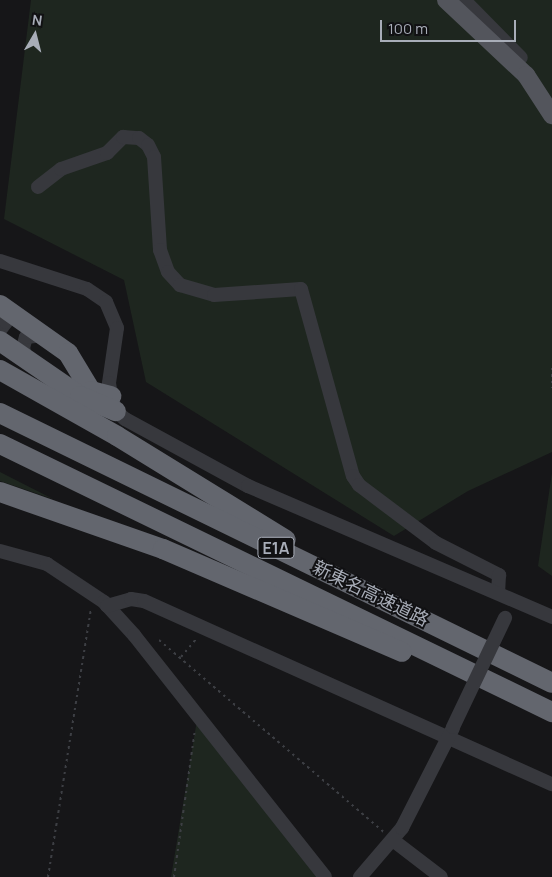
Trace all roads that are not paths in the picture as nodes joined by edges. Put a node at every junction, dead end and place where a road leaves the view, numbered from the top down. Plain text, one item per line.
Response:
1 (446, 0) edge
2 (464, 0) edge
3 (526, 75) junction
4 (552, 115) edge
5 (38, 187) dead end
6 (0, 261) edge
7 (1, 306) edge
8 (0, 330) edge
9 (45, 335) junction
10 (0, 341) edge
11 (26, 358) junction
12 (0, 370) edge
13 (113, 403) junction
14 (0, 413) edge
15 (0, 444) edge
16 (0, 492) edge
17 (0, 551) edge
18 (498, 592) junction
19 (370, 593) junction
20 (514, 600) junction
21 (107, 606) junction
22 (552, 617) edge
23 (552, 683) edge
24 (552, 712) edge
25 (552, 719) edge
26 (451, 732) junction
27 (552, 784) edge
28 (394, 842) junction
29 (325, 877) edge
30 (360, 877) edge
31 (441, 877) edge

1 - 3 main road
2 - 3 street
3 - 4 main road
5 - 18 street
6 - 13 street
7 - 8 street
7 - 9 highway
9 - 11 street
9 - 13 highway
10 - 11 highway
11 - 13 highway
12 - 19 highway
13 - 18 street
14 - 19 highway, 新東名高速道路 / E1A
15 - 24 highway, 新東名高速道路 / E1A
16 - 25 highway
17 - 21 street
18 - 20 street
19 - 23 highway, 新東名高速道路 / E1A
20 - 22 street
20 - 26 street, bridge
21 - 26 street
21 - 29 street
26 - 27 street
26 - 28 street
28 - 30 street
28 - 31 street

